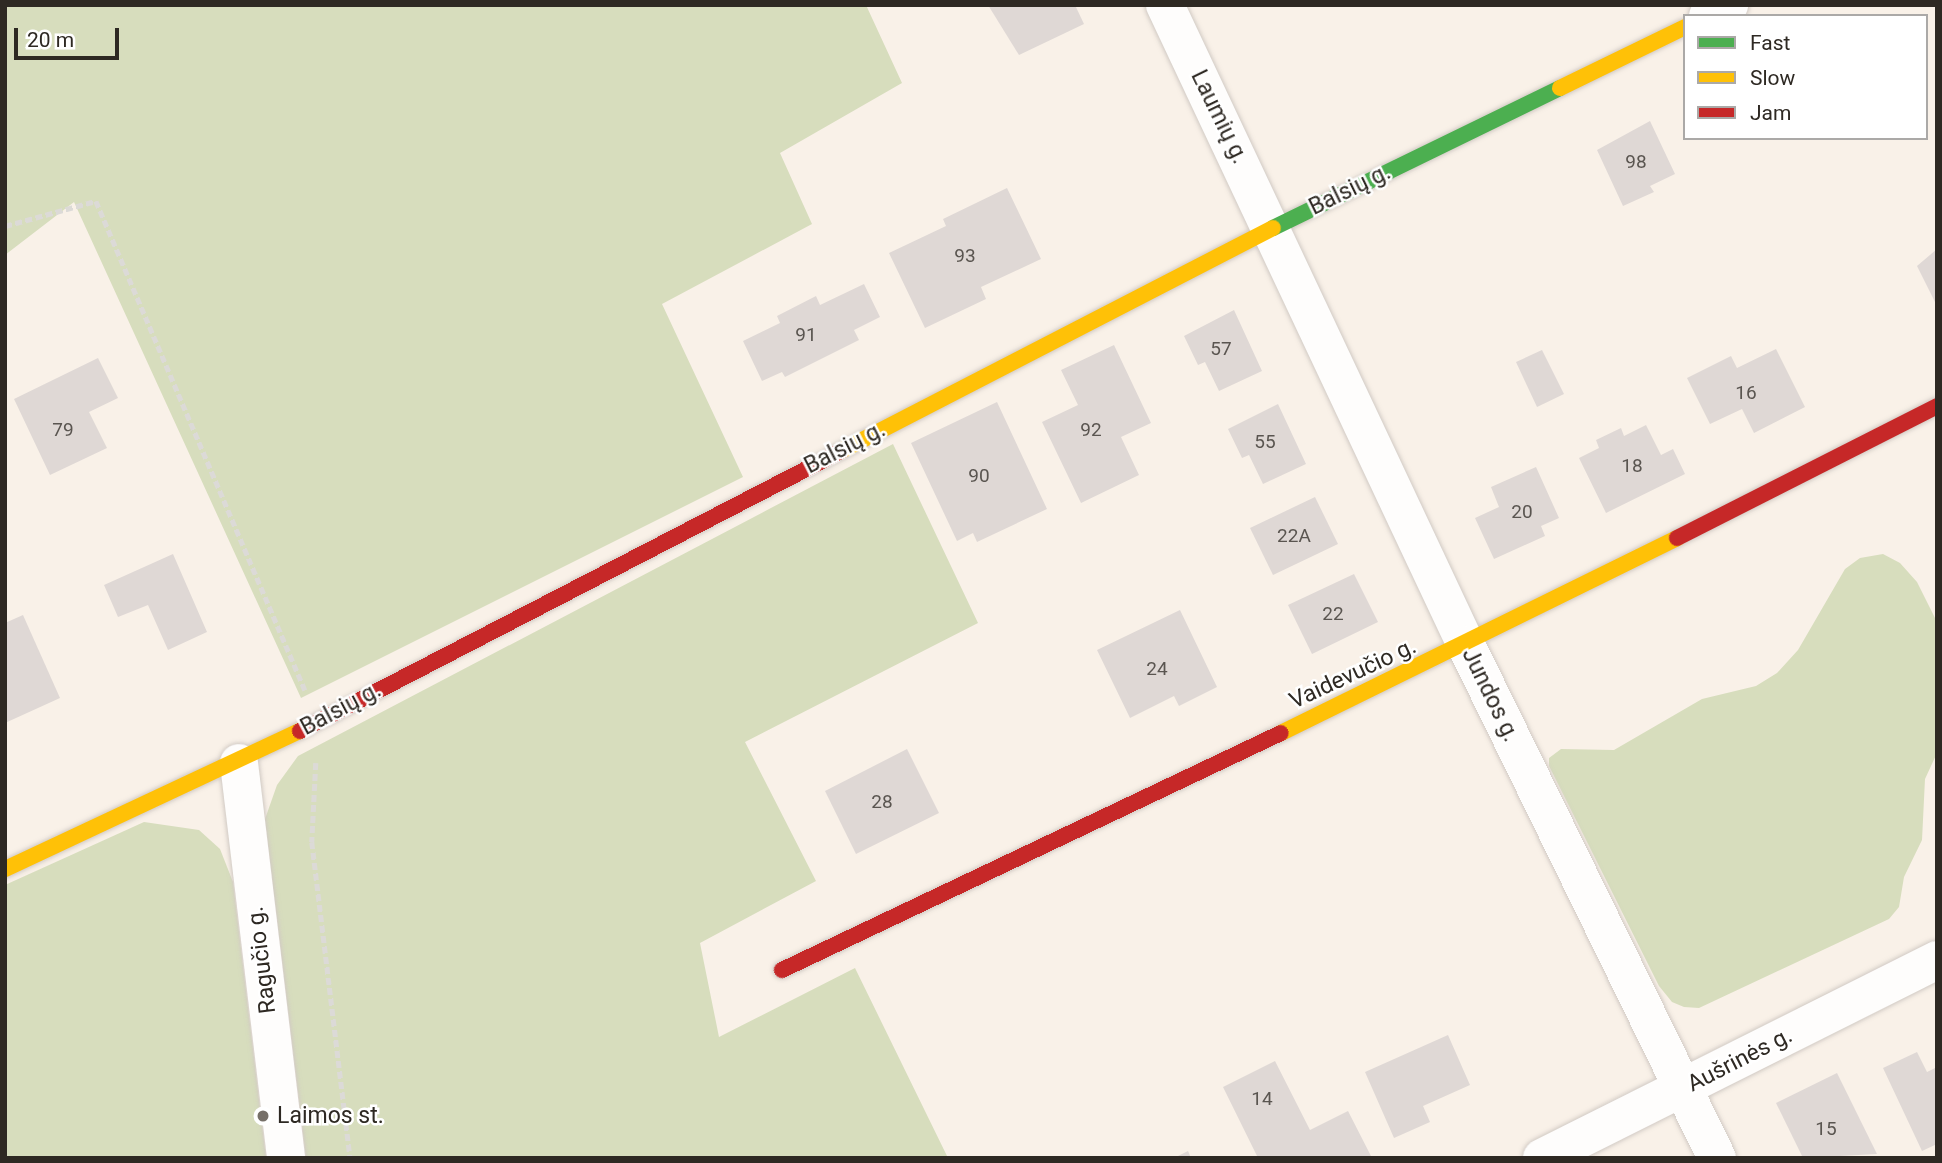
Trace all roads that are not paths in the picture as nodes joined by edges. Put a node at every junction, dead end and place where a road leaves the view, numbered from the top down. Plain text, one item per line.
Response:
1 (1165, 5) edge
2 (1683, 26) edge
3 (1272, 228) junction
4 (1937, 406) edge
5 (1466, 645) junction
6 (239, 763) junction
7 (5, 869) edge
8 (1937, 960) edge
9 (782, 970) dead end
10 (1684, 1089) junction
11 (286, 1158) edge
12 (1542, 1158) edge
13 (1717, 1158) edge

1 - 3 street, Laumių g.
2 - 3 street, Balsių g.
3 - 5 street, Jundos g.
3 - 6 street, Balsių g.
4 - 5 street, Vaidevučio g.
5 - 9 street, Vaidevučio g.
5 - 10 street, Jundos g.
6 - 7 street, Balsių g.
6 - 11 street, Ragučio g.
8 - 10 street, Aušrinės g.
10 - 12 street, Aušrinės g.
10 - 13 street, Jundos g.

